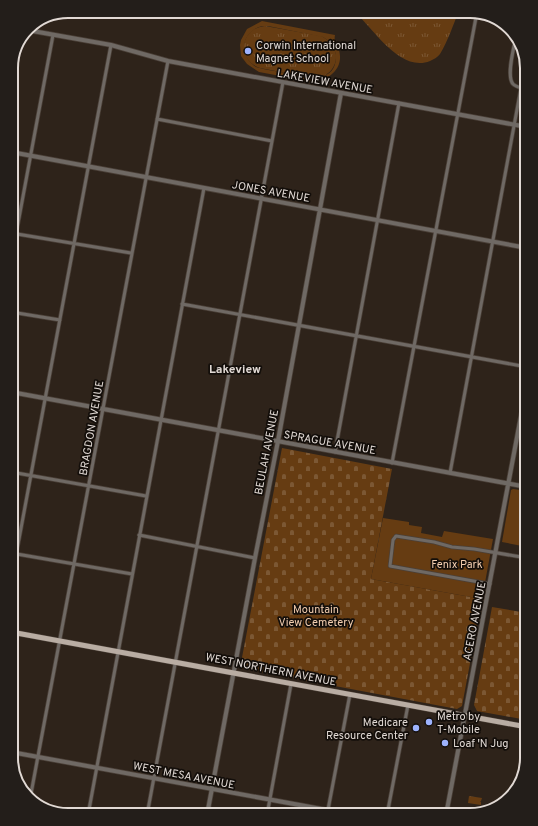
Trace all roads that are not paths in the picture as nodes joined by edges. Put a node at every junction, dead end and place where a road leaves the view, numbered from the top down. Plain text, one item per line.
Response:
1 (476, 18) edge
2 (34, 31) edge
3 (53, 35) junction
4 (111, 45) junction
5 (514, 46) edge
6 (168, 61) junction
7 (283, 82) junction
8 (520, 88) edge
9 (341, 93) junction
10 (520, 94) edge
11 (399, 103) junction
12 (457, 114) junction
13 (157, 119) junction
14 (515, 125) junction
15 (520, 126) edge
16 (272, 141) junction
17 (18, 153) edge
18 (30, 156) junction
19 (88, 166) junction
20 (146, 177) junction
21 (204, 188) junction
22 (262, 199) junction
23 (319, 210) junction
24 (378, 220) junction
25 (18, 223) edge
26 (435, 231) junction
27 (18, 234) edge
28 (493, 241) junction
29 (74, 244) junction
30 (520, 247) edge
31 (131, 253) junction
32 (182, 304) junction
33 (18, 313) edge
34 (240, 315) junction
35 (60, 320) junction
36 (299, 325) junction
37 (355, 336) junction
38 (414, 346) junction
39 (472, 357) junction
40 (520, 367) edge
41 (18, 393) edge
42 (46, 398) junction
43 (103, 409) junction
44 (161, 420) junction
45 (520, 421) edge
46 (218, 430) junction
47 (518, 431) joint
48 (278, 441) junction
49 (335, 452) junction
50 (392, 463) junction
51 (18, 473) edge
52 (450, 473) junction
53 (31, 475) junction
54 (508, 484) junction
55 (89, 486) junction
56 (520, 486) edge
57 (146, 496) junction
58 (139, 535) junction
59 (18, 543) edge
60 (198, 547) junction
61 (496, 553) junction
62 (18, 554) edge
63 (520, 557) edge
64 (254, 558) junction
65 (74, 564) junction
66 (132, 574) junction
67 (490, 584) junction
68 (18, 633) edge
69 (60, 640) junction
70 (117, 651) junction
71 (176, 662) junction
72 (234, 673) junction
73 (291, 684) junction
74 (350, 694) junction
75 (408, 705) junction
76 (465, 715) junction
77 (520, 726) edge
78 (18, 753) edge
79 (38, 757) junction
80 (96, 767) junction
81 (154, 778) junction
82 (212, 789) junction
83 (31, 791) edge
84 (270, 800) junction
85 (89, 808) edge
86 (148, 808) edge
87 (208, 808) edge
88 (268, 808) edge
89 (305, 808) edge
90 (328, 808) edge
91 (388, 808) edge
92 (447, 808) edge

1 - 12 street
2 - 3 street, LAKEVIEW AVENUE
3 - 4 street, LAKEVIEW AVENUE
3 - 18 street
4 - 6 street, LAKEVIEW AVENUE
4 - 19 street
5 - 8 street
6 - 7 street, LAKEVIEW AVENUE
6 - 13 street, BRAGDON AVENUE
7 - 9 street, LAKEVIEW AVENUE
7 - 16 street
9 - 11 street, LAKEVIEW AVENUE
9 - 23 street, BEULAH AVENUE
10 - 14 street
11 - 12 street, LAKEVIEW AVENUE
11 - 24 street
12 - 14 street, LAKEVIEW AVENUE
12 - 26 street
13 - 16 street
13 - 20 street, BRAGDON AVENUE
14 - 15 street, LAKEVIEW AVENUE
14 - 28 street
16 - 22 street
17 - 18 street, JONES AVENUE
18 - 19 street, JONES AVENUE
18 - 25 street
19 - 20 street, JONES AVENUE
19 - 29 street
20 - 21 street, JONES AVENUE
20 - 31 street, BRAGDON AVENUE
21 - 22 street, JONES AVENUE
21 - 32 street
22 - 23 street, JONES AVENUE
22 - 34 street
23 - 24 street, JONES AVENUE
23 - 36 street, BEULAH AVENUE
24 - 26 street, JONES AVENUE
24 - 37 street
26 - 28 street, JONES AVENUE
26 - 38 street
27 - 29 street
28 - 30 street, JONES AVENUE
28 - 39 street
29 - 31 street
29 - 35 street
31 - 43 street, BRAGDON AVENUE
32 - 34 street
32 - 44 street
33 - 35 street
34 - 36 street
34 - 46 street
35 - 42 street
36 - 37 street
36 - 48 street, BEULAH AVENUE
37 - 38 street
37 - 49 street
38 - 39 street
38 - 50 street
39 - 40 street
39 - 52 street
41 - 42 street, SPRAGUE AVENUE
42 - 43 street, SPRAGUE AVENUE
42 - 53 street
43 - 44 street, SPRAGUE AVENUE
43 - 55 street, BRAGDON AVENUE
44 - 46 street, SPRAGUE AVENUE
44 - 57 street
45 - 47 street, ACERO AVENUE
46 - 48 street, SPRAGUE AVENUE
46 - 60 street
47 - 54 street, ACERO AVENUE
48 - 49 street, SPRAGUE AVENUE
48 - 64 street, BEULAH AVENUE
49 - 50 street, SPRAGUE AVENUE
50 - 52 street, SPRAGUE AVENUE
51 - 53 street
52 - 54 street, SPRAGUE AVENUE
53 - 55 street
53 - 59 street
54 - 56 street, SPRAGUE AVENUE
54 - 61 street, ACERO AVENUE
55 - 57 street
55 - 65 street, BRAGDON AVENUE
57 - 58 street
58 - 60 street
58 - 66 street
60 - 64 street
60 - 71 street
61 - 63 street
61 - 67 street, ACERO AVENUE
61 - 67 street
62 - 65 street
64 - 72 street, BEULAH AVENUE
65 - 66 street
65 - 69 street, BRAGDON AVENUE
66 - 70 street
67 - 76 street, ACERO AVENUE
68 - 69 main road, WEST NORTHERN AVENUE
69 - 70 main road, WEST NORTHERN AVENUE
69 - 79 street, BRAGDON AVENUE
70 - 71 main road, WEST NORTHERN AVENUE
70 - 80 street
71 - 72 main road, WEST NORTHERN AVENUE
71 - 81 street
72 - 73 main road, WEST NORTHERN AVENUE
72 - 82 street, BEULAH AVENUE
73 - 74 main road, WEST NORTHERN AVENUE
73 - 84 street
74 - 75 main road, WEST NORTHERN AVENUE
74 - 90 street
75 - 76 main road, WEST NORTHERN AVENUE
75 - 91 street
76 - 77 main road, WEST NORTHERN AVENUE
76 - 92 street, ACERO AVENUE
78 - 79 street, WEST MESA AVENUE
79 - 80 street, WEST MESA AVENUE
79 - 83 street, BRAGDON AVENUE
80 - 81 street, WEST MESA AVENUE
80 - 85 street
81 - 82 street, WEST MESA AVENUE
81 - 86 street
82 - 84 street, WEST MESA AVENUE
82 - 87 street, BEULAH AVENUE
84 - 88 street
84 - 89 street, WEST MESA AVENUE

